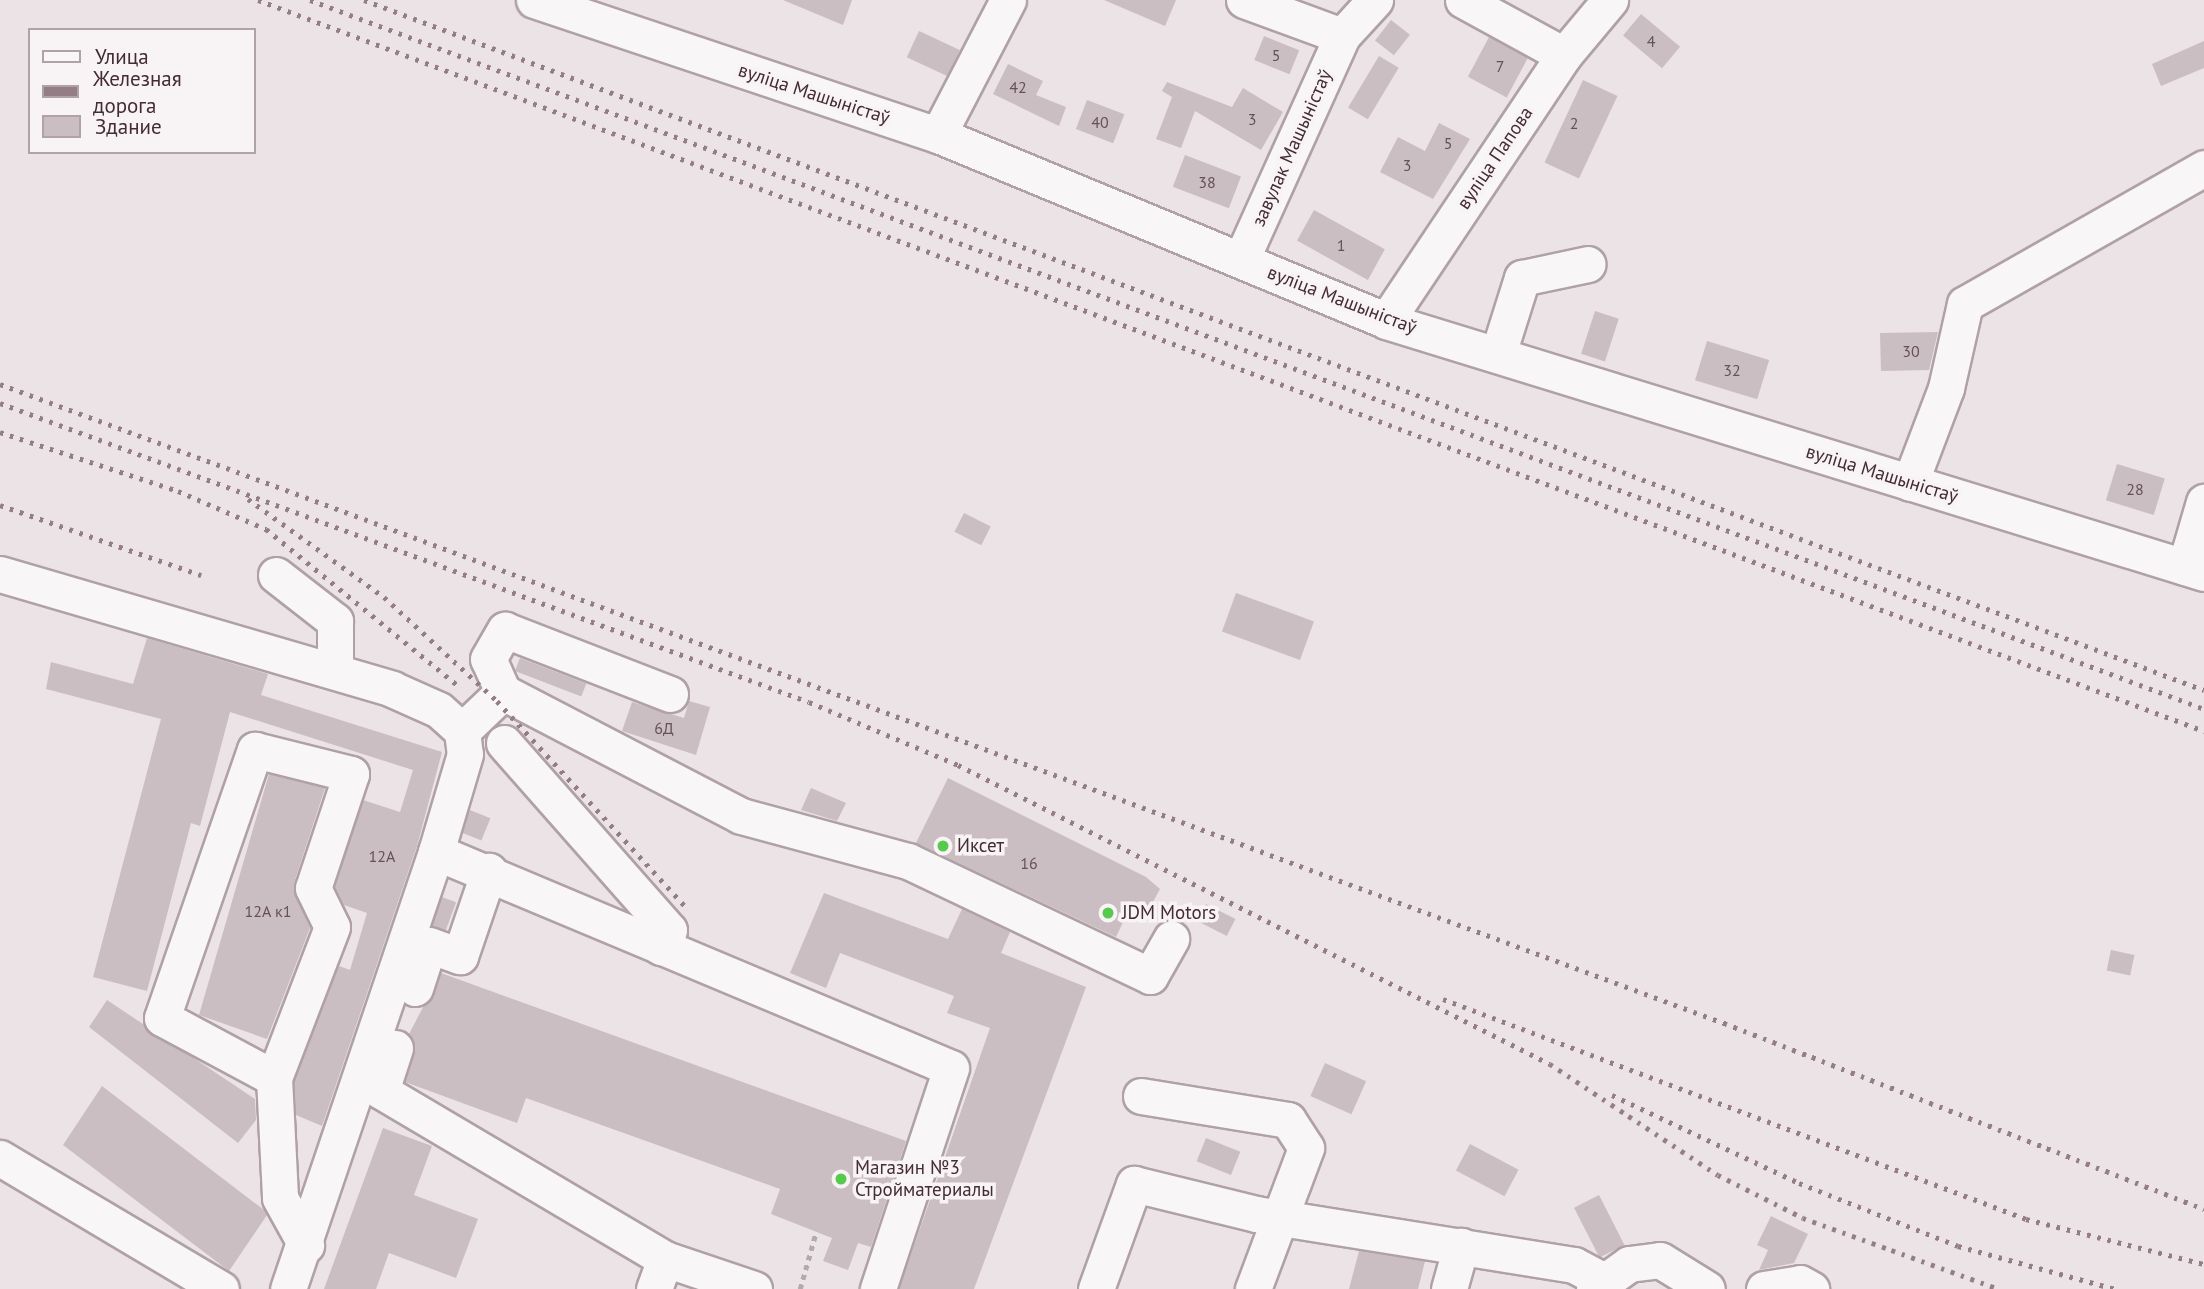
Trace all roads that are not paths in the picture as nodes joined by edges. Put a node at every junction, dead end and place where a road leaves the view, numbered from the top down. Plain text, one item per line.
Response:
1 (534, 0) edge
2 (1008, 0) edge
3 (1244, 0) edge
4 (1376, 0) edge
5 (1463, 0) edge
6 (1610, 0) edge
7 (1342, 36) junction
8 (1564, 55) junction
9 (938, 135) junction
10 (2204, 169) edge
11 (1241, 260) junction
12 (1588, 264) dead end
13 (1386, 321) junction
14 (1498, 354) junction
15 (1910, 483) junction
16 (2204, 502) edge
17 (2195, 570) edge
18 (0, 574) edge
19 (276, 575) dead end
20 (335, 671) junction
21 (503, 692) junction
22 (670, 694) dead end
23 (462, 731) junction
24 (504, 743) dead end
25 (436, 852) junction
26 (489, 871) junction
27 (1171, 939) dead end
28 (661, 947) junction
29 (274, 1078) junction
30 (1141, 1096) dead end
31 (0, 1158) edge
32 (1282, 1218) junction
33 (306, 1244) junction
34 (1461, 1246) junction
35 (659, 1274) edge
36 (1598, 1284) edge
37 (222, 1289) edge
38 (288, 1289) edge
39 (754, 1289) edge
40 (878, 1289) edge
41 (1096, 1289) edge
42 (1253, 1289) edge
43 (1449, 1289) edge
44 (1707, 1289) edge
45 (1765, 1289) edge
46 (1811, 1289) edge

1 - 9 street, вуліца Машыністаў
2 - 9 street
3 - 7 street
4 - 7 street, завулак Машыністаў
5 - 8 street
6 - 8 street, вуліца Папова
7 - 11 street, завулак Машыністаў
8 - 13 street, вуліца Папова
9 - 11 street, вуліца Машыністаў
10 - 15 street
11 - 13 street, вуліца Машыністаў
12 - 14 street
13 - 14 street, вуліца Машыністаў
14 - 15 street, вуліца Машыністаў
15 - 17 street, вуліца Машыністаў
16 - 17 street
18 - 20 street
19 - 20 street
20 - 23 street
21 - 22 street
21 - 23 street
21 - 27 street
23 - 25 street
24 - 28 street
25 - 26 street
25 - 33 street
26 - 28 street
26 - 35 street
28 - 40 street
29 - 29 street
29 - 33 street
30 - 32 street
31 - 37 street
32 - 34 street
32 - 41 street
32 - 42 street
33 - 38 street
34 - 36 street
34 - 43 street
35 - 39 street
36 - 44 street
45 - 46 street

